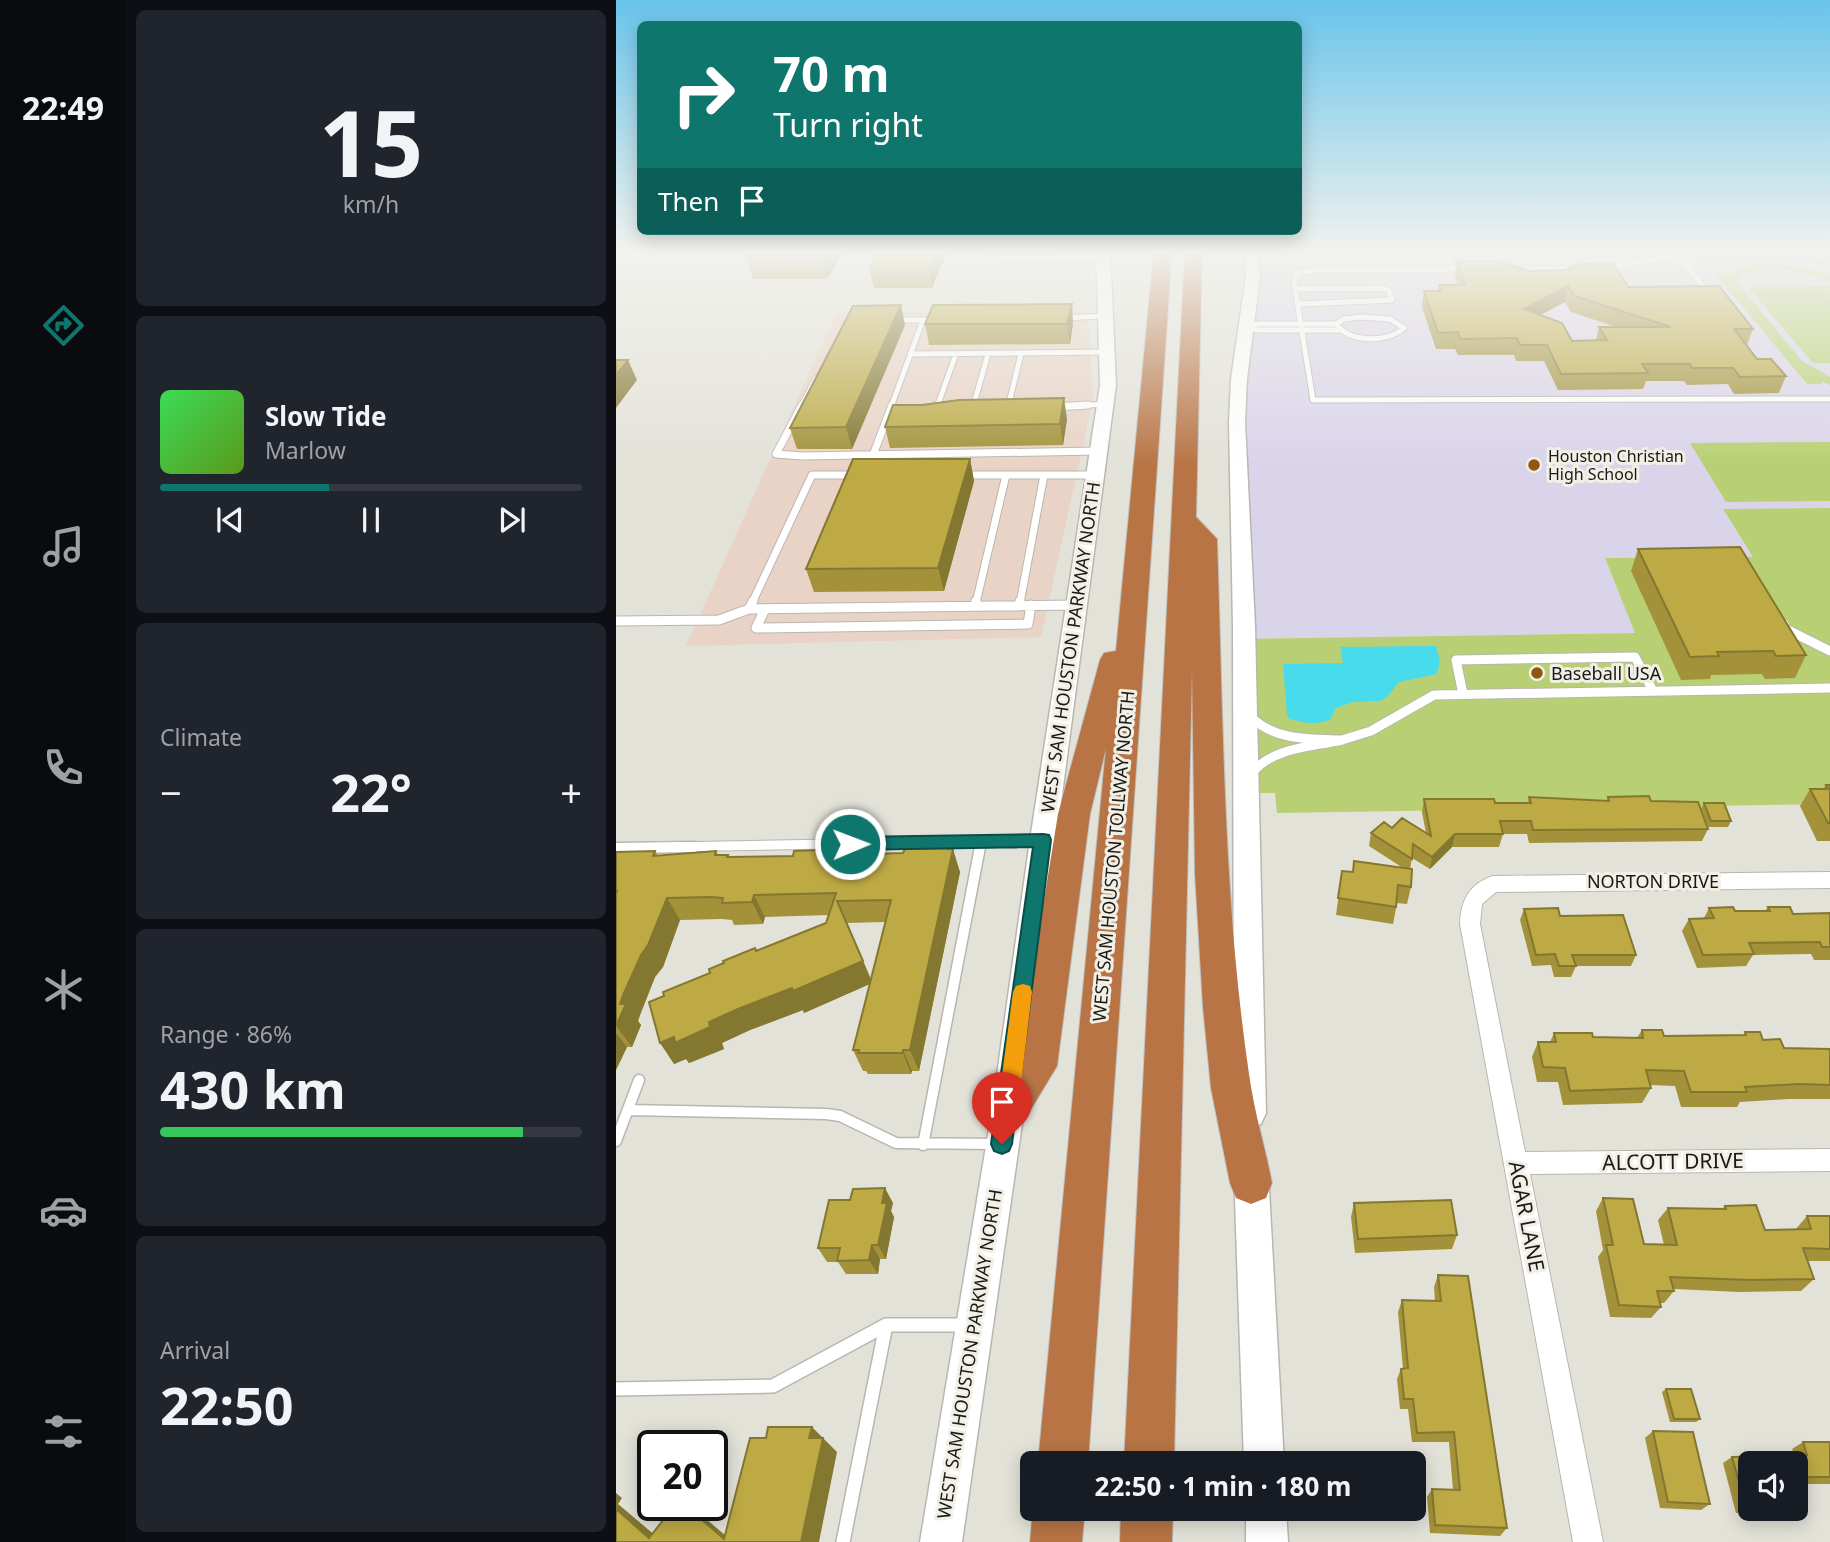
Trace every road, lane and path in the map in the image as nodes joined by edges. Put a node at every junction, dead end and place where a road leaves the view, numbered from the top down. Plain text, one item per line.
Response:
1 (922, 322) edge
2 (1105, 322) edge
3 (1157, 322) edge
4 (1190, 322) edge
5 (1246, 322) edge
6 (1300, 322) edge
7 (1342, 322) edge
8 (1397, 322) edge
9 (1245, 327) junction
10 (1301, 327) junction
11 (1338, 327) junction
12 (1106, 352) junction
13 (910, 354) junction
14 (956, 354) junction
15 (988, 354) junction
16 (1021, 354) junction
17 (821, 369) edge
18 (1829, 401) edge
19 (1105, 404) junction
20 (1045, 407) edge
21 (1008, 408) junction
22 (1020, 408) edge
23 (984, 409) edge
24 (996, 409) edge
25 (947, 410) edge
26 (959, 410) edge
27 (971, 410) junction
28 (923, 411) edge
29 (935, 411) junction
30 (889, 412) junction
31 (900, 412) edge
32 (1098, 451) junction
33 (873, 455) junction
34 (867, 475) edge
35 (951, 475) edge
36 (1006, 475) junction
37 (1044, 475) junction
38 (1095, 475) junction
39 (1183, 519) junction
40 (1137, 563) junction
41 (1031, 605) junction
42 (1076, 605) junction
43 (975, 606) junction
44 (1020, 606) junction
45 (749, 609) junction
46 (765, 609) junction
47 (1780, 619) edge
48 (616, 621) edge
49 (1830, 651) edge
50 (1830, 688) edge
51 (1653, 691) junction
52 (1463, 694) junction
53 (1245, 711) junction
54 (1342, 740) junction
55 (1246, 783) junction
56 (1043, 840) junction
57 (981, 841) junction
58 (616, 848) edge
59 (1830, 880) edge
60 (1478, 892) joint
61 (639, 1080) dead end
62 (628, 1110) junction
63 (1005, 1127) junction
64 (616, 1141) edge
65 (923, 1145) junction
66 (1830, 1160) edge
67 (1517, 1163) junction
68 (1251, 1183) junction
69 (886, 1325) junction
70 (973, 1325) junction
71 (616, 1389) edge
72 (1064, 1451) edge
73 (1149, 1451) edge
74 (1263, 1451) edge
75 (1058, 1521) edge
76 (1147, 1521) edge
77 (1266, 1521) edge
78 (843, 1542) edge
79 (941, 1542) edge
80 (1056, 1542) edge
81 (1146, 1542) edge
82 (1267, 1542) edge
83 (1588, 1542) edge

1 - 13 lane
2 - 12 main road, WEST SAM HOUSTON PARKWAY NORTH
3 - 40 highway, WEST SAM HOUSTON TOLLWAY NORTH
4 - 39 highway
5 - 9 main road
6 - 10 lane
7 - 11 lane
8 - 11 lane
9 - 10 lane
9 - 53 main road
10 - 11 lane
10 - 18 lane
12 - 16 lane
12 - 19 main road, WEST SAM HOUSTON PARKWAY NORTH
13 - 14 lane
13 - 30 lane
14 - 15 lane
14 - 29 lane
15 - 16 lane
15 - 27 lane
16 - 21 lane
17 - 33 lane
19 - 20 lane
19 - 32 main road, WEST SAM HOUSTON PARKWAY NORTH
21 - 22 lane
21 - 24 lane
23 - 27 lane
25 - 29 lane
26 - 27 lane
28 - 29 lane
30 - 31 lane
30 - 33 lane
32 - 33 lane
32 - 38 main road, WEST SAM HOUSTON PARKWAY NORTH
34 - 45 lane
35 - 36 lane
36 - 37 lane
36 - 43 lane
37 - 38 lane
37 - 44 lane
38 - 42 main road, WEST SAM HOUSTON PARKWAY NORTH
39 - 68 highway
39 - 73 highway
40 - 63 highway
40 - 72 highway, WEST SAM HOUSTON TOLLWAY NORTH
41 - 42 lane
41 - 44 lane
41 - 46 lane
42 - 56 main road, WEST SAM HOUSTON PARKWAY NORTH
43 - 44 lane
43 - 46 lane
45 - 46 lane
45 - 48 lane
47 - 49 lane
50 - 51 lane
51 - 52 lane
51 - 52 lane
52 - 54 lane
53 - 54 lane
53 - 55 main road
54 - 55 lane
55 - 68 main road
56 - 57 lane
56 - 63 main road, WEST SAM HOUSTON PARKWAY NORTH
57 - 58 lane
57 - 65 lane
59 - 60 street, NORTON DRIVE
60 - 67 street, AGAR LANE
61 - 62 lane
62 - 64 lane
62 - 65 lane
63 - 65 lane
63 - 70 main road, WEST SAM HOUSTON PARKWAY NORTH
66 - 67 street, ALCOTT DRIVE
67 - 83 street, AGAR LANE
68 - 74 main road
69 - 70 lane
69 - 71 lane
69 - 78 lane
70 - 79 main road, WEST SAM HOUSTON PARKWAY NORTH
75 - 80 highway
76 - 81 highway
77 - 82 main road

